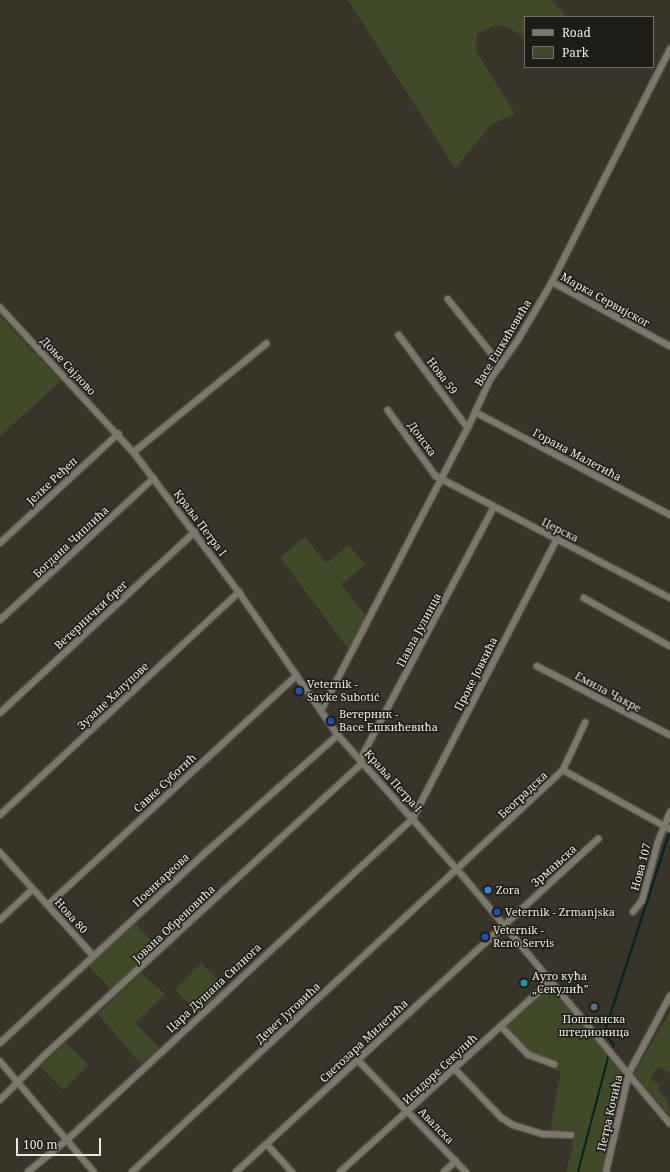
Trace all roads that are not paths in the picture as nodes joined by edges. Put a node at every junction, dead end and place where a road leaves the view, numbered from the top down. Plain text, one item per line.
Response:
1 (670, 49) edge
2 (552, 282) junction
3 (448, 299) dead end
4 (0, 307) edge
5 (399, 335) dead end
6 (266, 344) dead end
7 (670, 346) edge
8 (501, 365) junction
9 (388, 410) dead end
10 (475, 412) junction
11 (468, 428) junction
12 (119, 436) junction
13 (134, 452) junction
14 (154, 478) junction
15 (440, 478) junction
16 (494, 507) junction
17 (670, 515) edge
18 (195, 532) junction
19 (557, 539) junction
20 (0, 543) edge
21 (239, 592) junction
22 (584, 598) dead end
23 (670, 598) edge
24 (0, 620) edge
25 (670, 646) edge
26 (537, 666) dead end
27 (296, 676) junction
28 (321, 711) junction
29 (0, 713) edge
30 (585, 723) dead end
31 (338, 735) junction
32 (670, 735) edge
33 (361, 762) junction
34 (563, 770) junction
35 (670, 812) edge
36 (0, 815) edge
37 (413, 818) junction
38 (664, 826) junction
39 (670, 829) edge
40 (598, 839) dead end
41 (0, 852) edge
42 (458, 870) junction
43 (33, 889) junction
44 (48, 906) junction
45 (633, 912) dead end
46 (0, 920) edge
47 (504, 924) junction
48 (94, 956) junction
49 (552, 980) junction
50 (670, 996) edge
51 (501, 1026) junction
52 (0, 1043) edge
53 (358, 1060) junction
54 (0, 1061) edge
55 (554, 1064) dead end
56 (454, 1068) junction
57 (629, 1073) junction
58 (18, 1082) junction
59 (0, 1100) edge
60 (408, 1112) junction
61 (670, 1123) edge
62 (571, 1135) dead end
63 (67, 1140) junction
64 (267, 1144) junction
65 (456, 1161) junction
66 (28, 1172) edge
67 (94, 1172) edge
68 (132, 1172) edge
69 (236, 1172) edge
70 (292, 1172) edge
71 (340, 1172) edge
72 (444, 1172) edge
73 (466, 1172) edge
74 (606, 1172) edge

1 - 2 street, Васе Ешкићевића
2 - 7 street, Марка Сервијског
2 - 8 street, Васе Ешкићевића
3 - 8 street
4 - 12 street, Доње Сајлово
5 - 11 street, Нова 59
6 - 13 street
8 - 10 street, Васе Ешкићевића
9 - 15 street, Донска
10 - 11 street, Васе Ешкићевића
10 - 17 street, Горана Малетића
11 - 15 street, Васе Ешкићевића
12 - 13 street, Краља Петра I
12 - 20 street, Јелке Ређеп
13 - 14 street, Краља Петра I
14 - 18 street, Краља Петра I
14 - 24 street, Богдана Чиплића
15 - 16 street, Церска
15 - 28 street, Васе Ешкићевића
16 - 19 street, Церска
16 - 33 street, Павла Јулинца
18 - 21 street, Краља Петра I
18 - 29 street, Ветернички брег
19 - 23 street, Церска
19 - 37 street, Проке Јовкића
21 - 27 street, Краља Петра I
21 - 36 street, Зузане Халупове
22 - 25 street
26 - 32 street, Емила Чакре
27 - 28 street, Краља Петра I
27 - 44 street, Савке Суботић
28 - 31 street, Краља Петра I
30 - 34 street, Београдска
31 - 33 street, Краља Петра I
31 - 48 street, Поенкареова
33 - 37 street, Краља Петра I
33 - 58 street, Јована Обреновића
34 - 38 street
34 - 42 street, Београдска
35 - 38 street
37 - 42 street, Краља Петра I
37 - 63 street, Цара Душана Силнога
38 - 39 street
38 - 45 street, Нова 107
40 - 47 street, Зрмањска
41 - 43 street, Нова 80
42 - 47 street, Краља Петра I
42 - 68 street, Девет Југовића
43 - 44 street, Нова 80
43 - 46 street
44 - 48 street, Нова 80
47 - 49 street, Краља Петра I
47 - 53 street, Светозара Милетића
48 - 52 street, Поенкареова
49 - 51 street, Исидоре Секулић
49 - 57 street, Краља Петра I
50 - 57 street, Петра Кочића
51 - 55 street
51 - 56 street, Исидоре Секулић
53 - 60 street, Авалска
53 - 64 street, Светозара Милетића
54 - 58 street
56 - 60 street, Исидоре Секулић
56 - 62 street
57 - 61 street, Краља Петра I
57 - 74 street, Петра Кочића
58 - 59 street, Јована Обреновића
58 - 63 street
60 - 65 street, Авалска
60 - 71 street, Исидоре Секулић
63 - 66 street, Цара Душана Силнога
63 - 67 street
64 - 69 street, Светозара Милетића
64 - 70 street
65 - 72 street
65 - 73 street, Авалска

